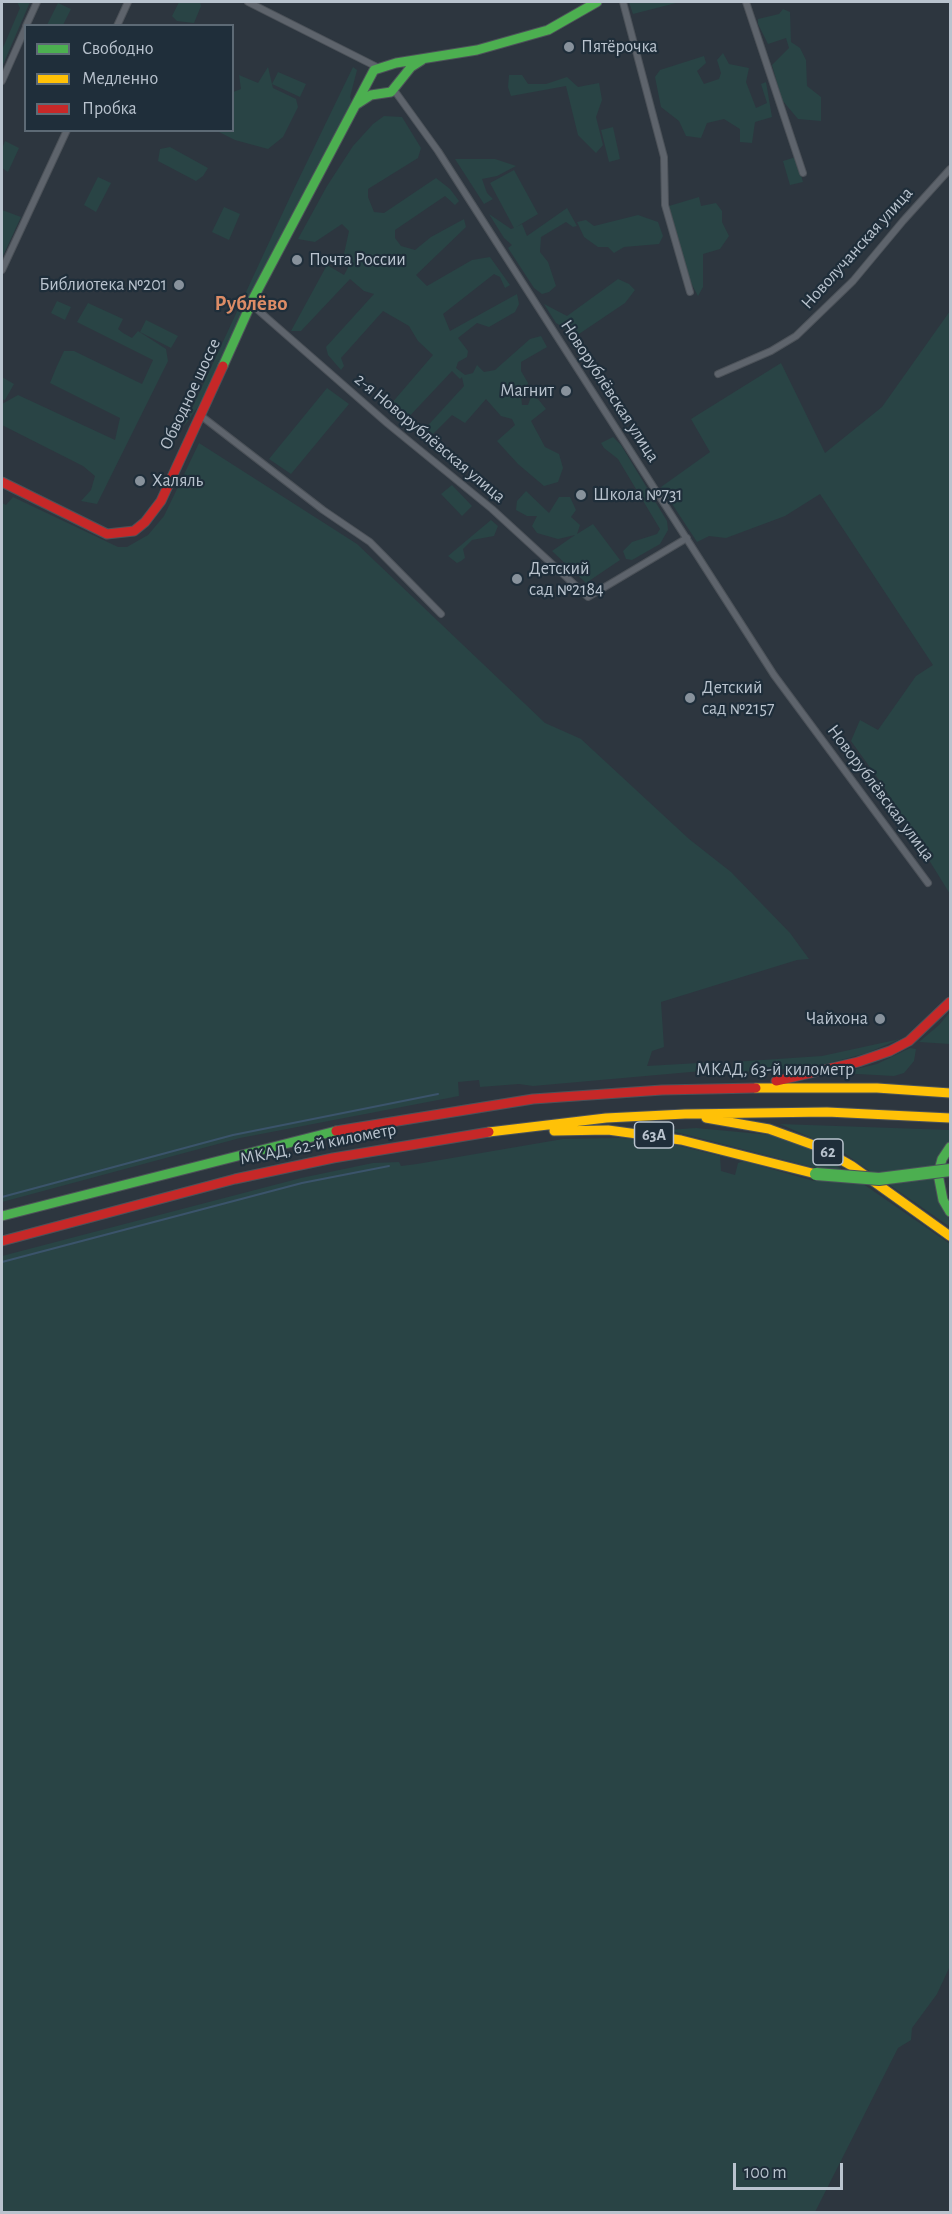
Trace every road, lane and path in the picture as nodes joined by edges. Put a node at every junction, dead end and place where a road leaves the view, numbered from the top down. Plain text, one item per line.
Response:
1 (37, 2) edge
2 (128, 2) edge
3 (248, 2) edge
4 (597, 2) edge
5 (623, 2) edge
6 (746, 2) edge
7 (27, 24) edge
8 (118, 24) edge
9 (24, 31) edge
10 (427, 58) junction
11 (378, 70) junction
12 (2, 81) edge
13 (391, 90) junction
14 (355, 105) junction
15 (66, 132) edge
16 (951, 169) edge
17 (803, 173) dead end
18 (2, 270) edge
19 (690, 292) dead end
20 (251, 304) junction
21 (718, 374) dead end
22 (200, 415) junction
23 (2, 482) edge
24 (687, 538) junction
25 (441, 614) dead end
26 (928, 883) dead end
27 (951, 1002) edge
28 (746, 1088) junction
29 (951, 1093) edge
30 (600, 1094) joint
31 (685, 1114) junction
32 (951, 1118) edge
33 (487, 1132) junction
34 (951, 1147) edge
35 (951, 1170) edge
36 (951, 1212) edge
37 (2, 1216) edge
38 (951, 1236) edge
39 (2, 1242) edge

1 - 7 street
2 - 8 street
3 - 11 street
4 - 10 main road
5 - 19 street
6 - 17 street
9 - 12 street
10 - 11 main road
10 - 13 main road
11 - 13 main road
11 - 13 main road
11 - 14 main road, Обводное шоссе
13 - 14 main road
13 - 24 street, Новорублёвская улица
14 - 20 main road, Обводное шоссе
15 - 18 street
16 - 21 street, Новолучанская улица
20 - 22 main road, Обводное шоссе
20 - 24 street, 2-я Новорублёвская улица
22 - 23 main road, Обводное шоссе
22 - 25 street
24 - 26 street, Новорублёвская улица
27 - 28 main road
28 - 29 main road, МКАД, 63-й километр
28 - 30 main road, МКАД, 63-й километр
30 - 37 main road, МКАД, 62-й километр
31 - 32 main road
31 - 33 main road, МКАД, 62-й километр
31 - 38 main road, 62
33 - 35 main road, 63A, bridge
33 - 39 main road, МКАД, 62-й километр
34 - 36 main road

